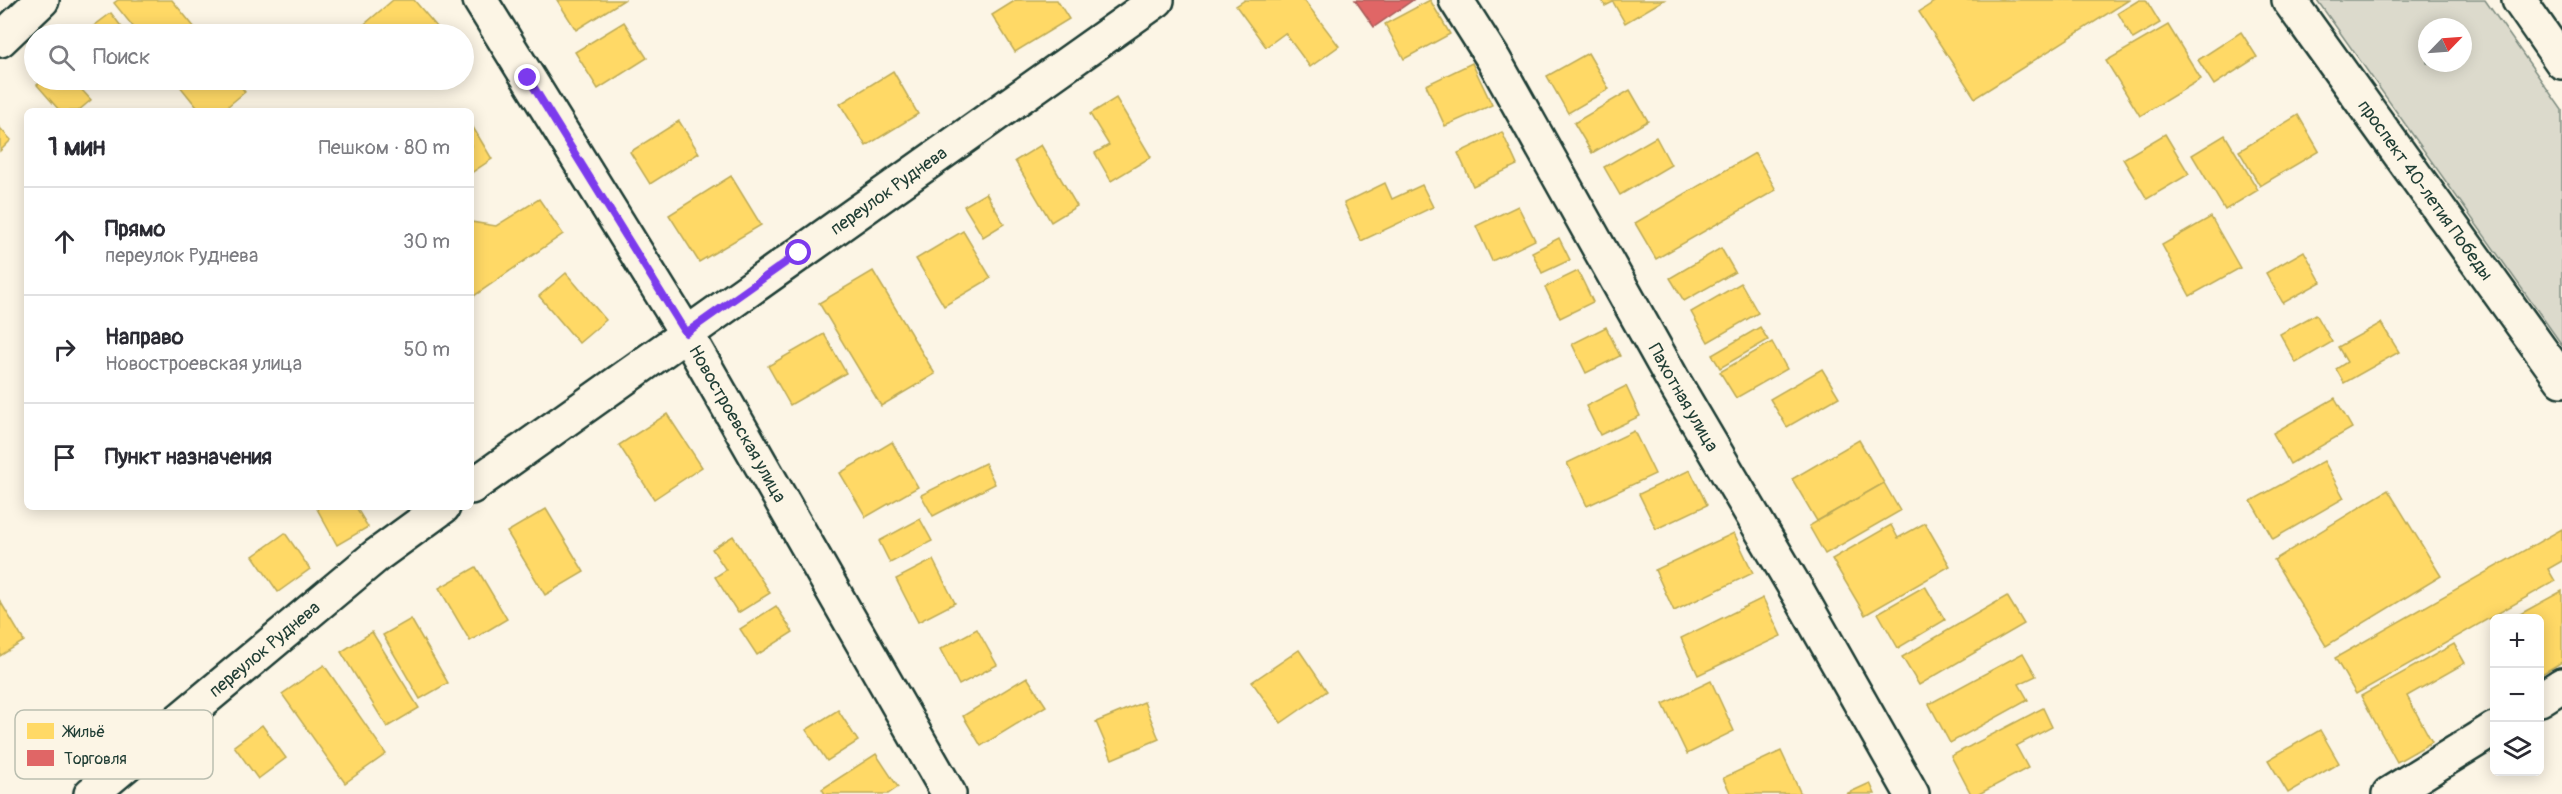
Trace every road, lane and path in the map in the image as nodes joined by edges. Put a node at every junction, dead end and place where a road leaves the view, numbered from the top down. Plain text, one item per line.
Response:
1 (42, 0) edge
2 (480, 0) edge
3 (1157, 0) edge
4 (1456, 0) edge
5 (2289, 0) edge
6 (2519, 0) edge
7 (0, 40) edge
8 (2562, 62) edge
9 (686, 333) junction
10 (2562, 380) edge
11 (474, 485) edge
12 (439, 510) edge
13 (2562, 685) edge
14 (2544, 696) edge
15 (191, 710) edge
16 (2490, 731) edge
17 (109, 779) edge
18 (91, 794) edge
19 (949, 794) edge
20 (1912, 794) edge
21 (2389, 794) edge

1 - 7 street
2 - 9 street, Новостроевская улица
3 - 9 street, переулок Руднева
4 - 20 street, Пахотная улица
5 - 10 street, проспект 40-летия Победы
6 - 8 street
9 - 11 street, переулок Руднева
9 - 19 street, Новостроевская улица
12 - 15 street, переулок Руднева
13 - 14 street
16 - 21 street
17 - 18 street, переулок Руднева

